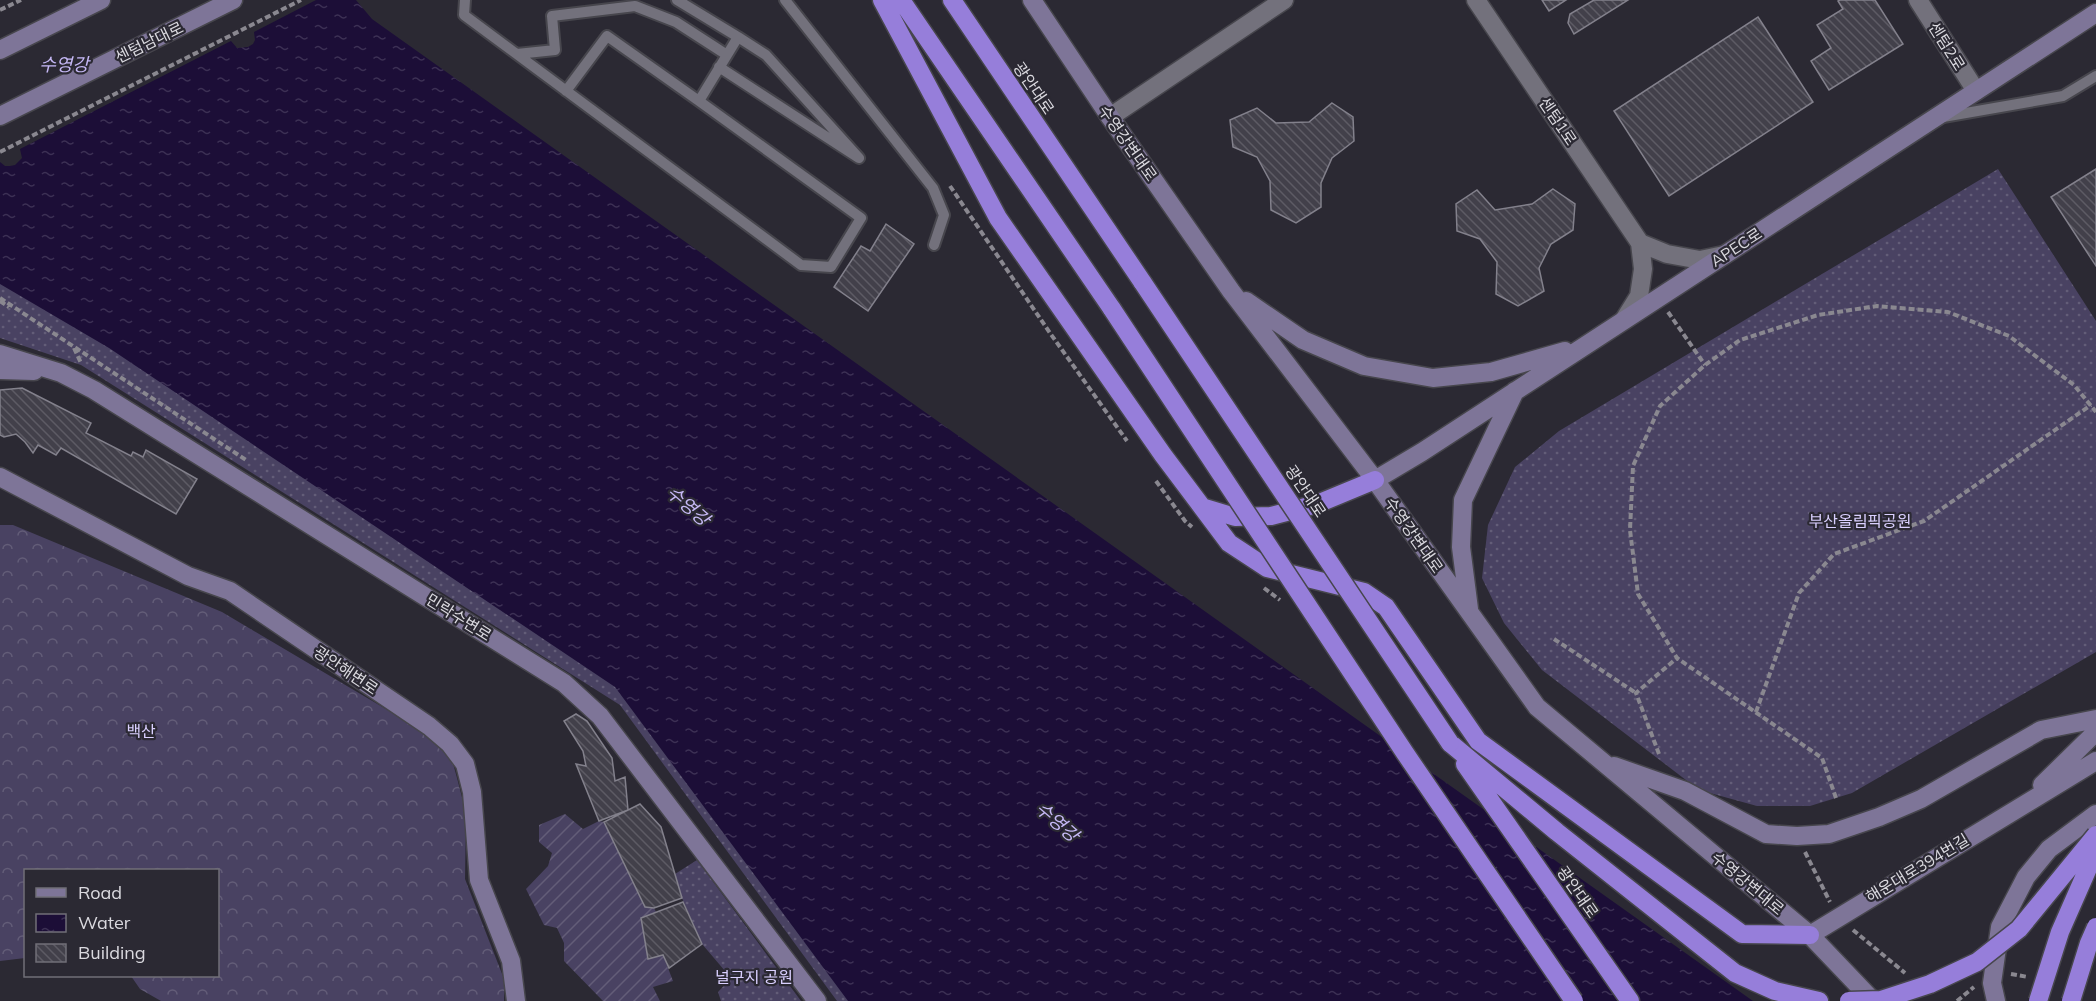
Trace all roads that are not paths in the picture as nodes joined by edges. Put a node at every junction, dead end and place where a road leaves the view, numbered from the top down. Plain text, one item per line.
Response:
1 (101, 0) edge
2 (233, 0) edge
3 (465, 0) edge
4 (677, 0) edge
5 (785, 0) edge
6 (882, 0) edge
7 (901, 0) edge
8 (952, 0) edge
9 (1032, 0) edge
10 (1284, 0) edge
11 (1476, 0) edge
12 (1918, 0) edge
13 (2096, 14) edge
14 (738, 36) junction
15 (0, 50) edge
16 (517, 54) junction
17 (727, 55) junction
18 (719, 67) junction
19 (2096, 76) edge
20 (566, 91) junction
21 (1976, 91) junction
22 (699, 101) junction
23 (0, 116) edge
24 (1110, 117) junction
25 (1934, 119) junction
26 (1640, 243) junction
27 (934, 245) dead end
28 (1724, 255) junction
29 (1231, 291) junction
30 (1624, 320) junction
31 (1584, 345) junction
32 (0, 354) edge
33 (0, 370) edge
34 (61, 373) junction
35 (1515, 390) junction
36 (0, 477) edge
37 (1375, 480) junction
38 (1202, 507) junction
39 (1469, 614) junction
40 (2096, 720) edge
41 (2096, 732) edge
42 (1450, 743) junction
43 (2096, 761) edge
44 (1604, 763) junction
45 (2096, 769) edge
46 (2024, 804) junction
47 (2096, 814) edge
48 (2096, 835) edge
49 (2096, 850) edge
50 (2096, 927) edge
51 (1810, 934) junction
52 (516, 1001) edge
53 (818, 1001) edge
54 (1574, 1001) edge
55 (1630, 1001) edge
56 (1819, 1001) edge
57 (1849, 1001) edge
58 (1873, 1001) edge
59 (1996, 1001) edge
60 (2038, 1001) edge
61 (2071, 1001) edge

1 - 15 main road
2 - 23 main road, 센텀남대로
3 - 16 lane
4 - 14 lane
5 - 27 lane
6 - 38 highway
7 - 54 highway, bridge
8 - 42 highway, 광안대로, bridge
9 - 24 main road, 수영강변대로
10 - 24 street
11 - 26 street, 센텀1로
12 - 21 street, 센텀2로
13 - 21 main road, APEC로
14 - 17 lane
14 - 18 lane
16 - 17 lane
16 - 20 lane
17 - 18 lane
18 - 22 lane
19 - 25 lane
20 - 22 lane
20 - 22 lane
21 - 25 main road, APEC로
24 - 29 main road, 수영강변대로
25 - 28 main road, APEC로
26 - 28 street
26 - 30 street
28 - 30 main road, APEC로
29 - 31 main road
29 - 37 main road, 수영강변대로
30 - 31 main road, APEC로
31 - 35 main road, APEC로
32 - 34 main road, 민락수변로
33 - 34 main road
34 - 53 main road, 민락수변로
35 - 37 main road, APEC로
35 - 39 main road
36 - 52 main road, 광안해변로
37 - 38 highway
37 - 39 main road, 수영강변대로
38 - 51 highway
39 - 44 main road, 수영강변대로
40 - 44 main road
41 - 46 main road, 해운대로394번길
42 - 55 highway, 광안대로
42 - 56 highway
43 - 46 main road, 해운대로394번길
44 - 51 main road, 수영강변대로
45 - 46 main road, 해운대로394번길
46 - 51 main road, 해운대로394번길
47 - 59 main road
48 - 57 highway, bridge
49 - 60 highway, bridge
50 - 61 highway, bridge
51 - 58 main road, 수영강변대로

